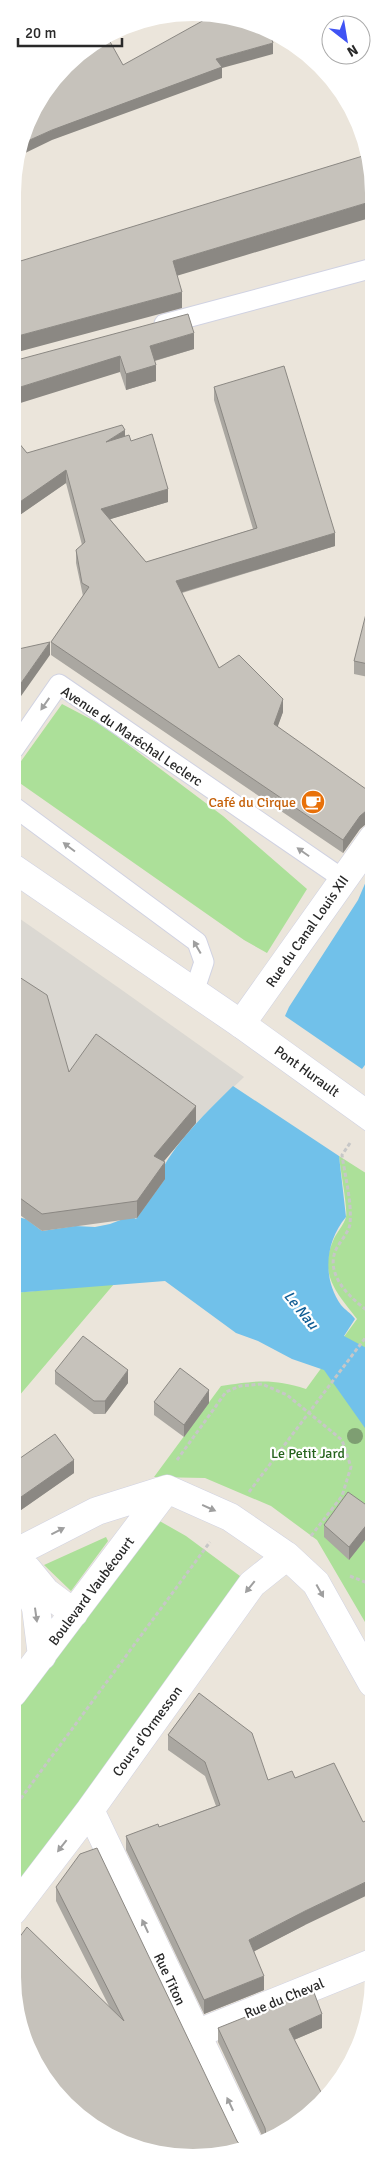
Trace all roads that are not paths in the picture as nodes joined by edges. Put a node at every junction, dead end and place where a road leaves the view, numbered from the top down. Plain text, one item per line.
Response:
1 (364, 270) edge
2 (146, 329) edge
3 (22, 737) edge
4 (22, 812) edge
5 (364, 851) edge
6 (22, 874) edge
7 (343, 880) junction
8 (194, 992) junction
9 (241, 1024) junction
10 (364, 1113) edge
11 (167, 1489) junction
12 (22, 1548) edge
13 (287, 1556) junction
14 (22, 1563) edge
15 (22, 1574) edge
16 (74, 1613) junction
17 (42, 1656) junction
18 (364, 1669) edge
19 (22, 1682) edge
20 (90, 1810) junction
21 (22, 1898) edge
22 (364, 1966) edge
23 (196, 2034) junction
24 (247, 2140) edge

1 - 2 lane
7 -> 3 lane, Avenue du Maréchal Leclerc
8 -> 4 lane
5 - 7 street, Rue du Canal Louis XII
6 - 8 street
7 - 9 street, Rue du Canal Louis XII
8 - 9 street
9 - 10 street, Pont Hurault
12 -> 11 street
11 -> 13 street
11 - 16 street, Boulevard Vaubécourt
13 -> 18 street
13 -> 20 street, Cours d'Ormesson
14 - 16 street
15 -> 17 street
16 - 17 street, Boulevard Vaubécourt
17 - 19 street, Boulevard Vaubécourt
20 -> 21 street, Cours d'Ormesson
23 -> 20 street, Rue Titon
22 - 23 street, Rue du Cheval
24 -> 23 street, Rue Titon

